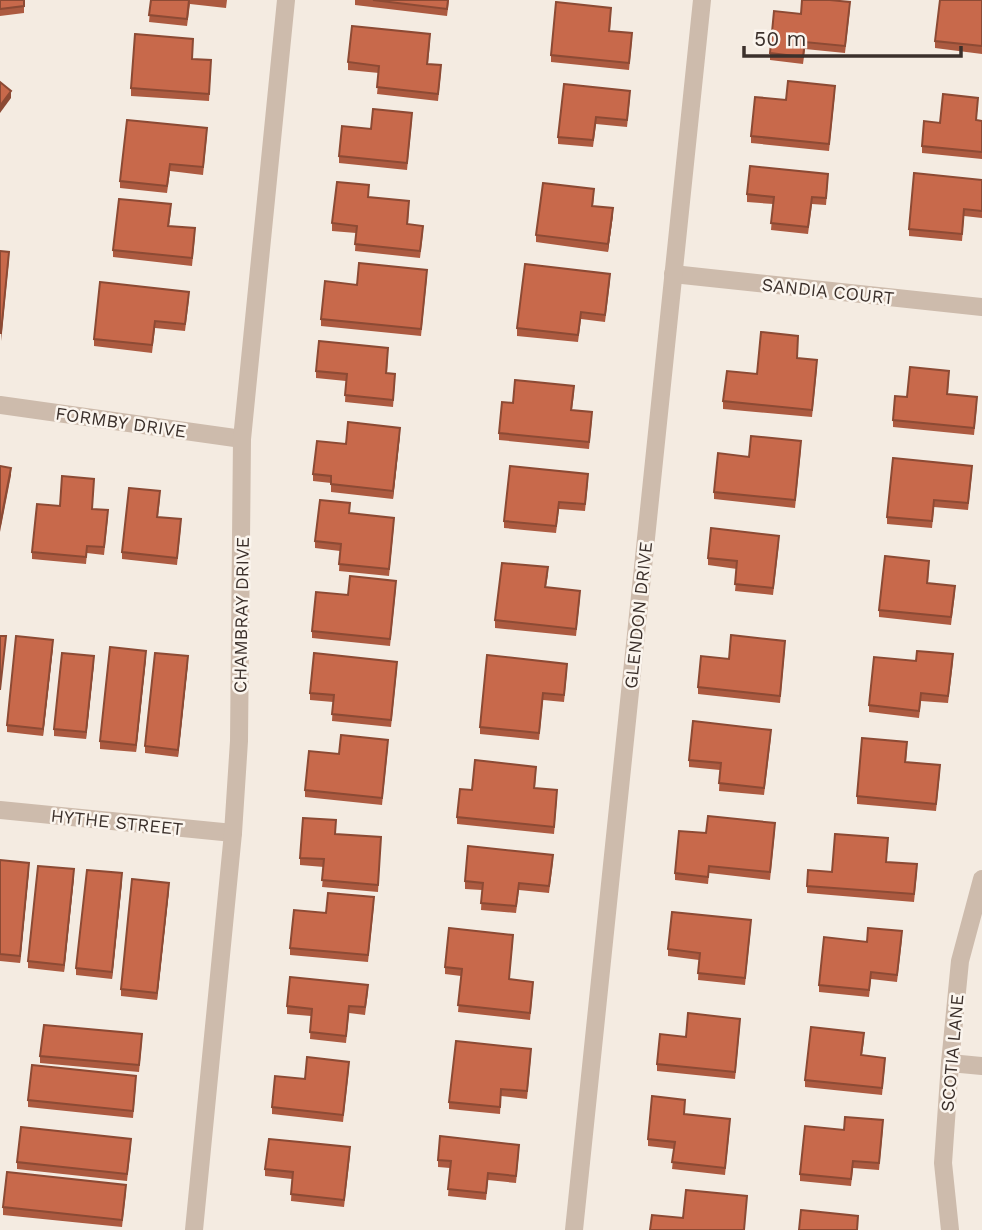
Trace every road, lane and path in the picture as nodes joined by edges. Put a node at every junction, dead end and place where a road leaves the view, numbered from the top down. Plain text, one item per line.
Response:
1 (286, 0) edge
2 (702, 0) edge
3 (673, 275) junction
4 (982, 307) edge
5 (0, 405) edge
6 (242, 439) junction
7 (0, 810) edge
8 (233, 833) junction
9 (982, 878) edge
10 (950, 1063) junction
11 (982, 1066) edge
12 (194, 1230) edge
13 (574, 1230) edge
14 (950, 1230) edge

1 - 6 street, CHAMBRAY DRIVE
2 - 3 street, GLENDON DRIVE
3 - 4 street, SANDIA COURT
3 - 13 street, GLENDON DRIVE
5 - 6 street, FORMBY DRIVE
6 - 8 street, CHAMBRAY DRIVE
7 - 8 street, HYTHE STREET
8 - 12 street, CHAMBRAY DRIVE
9 - 10 street, SCOTIA LANE
10 - 11 street
10 - 14 street, SCOTIA LANE

